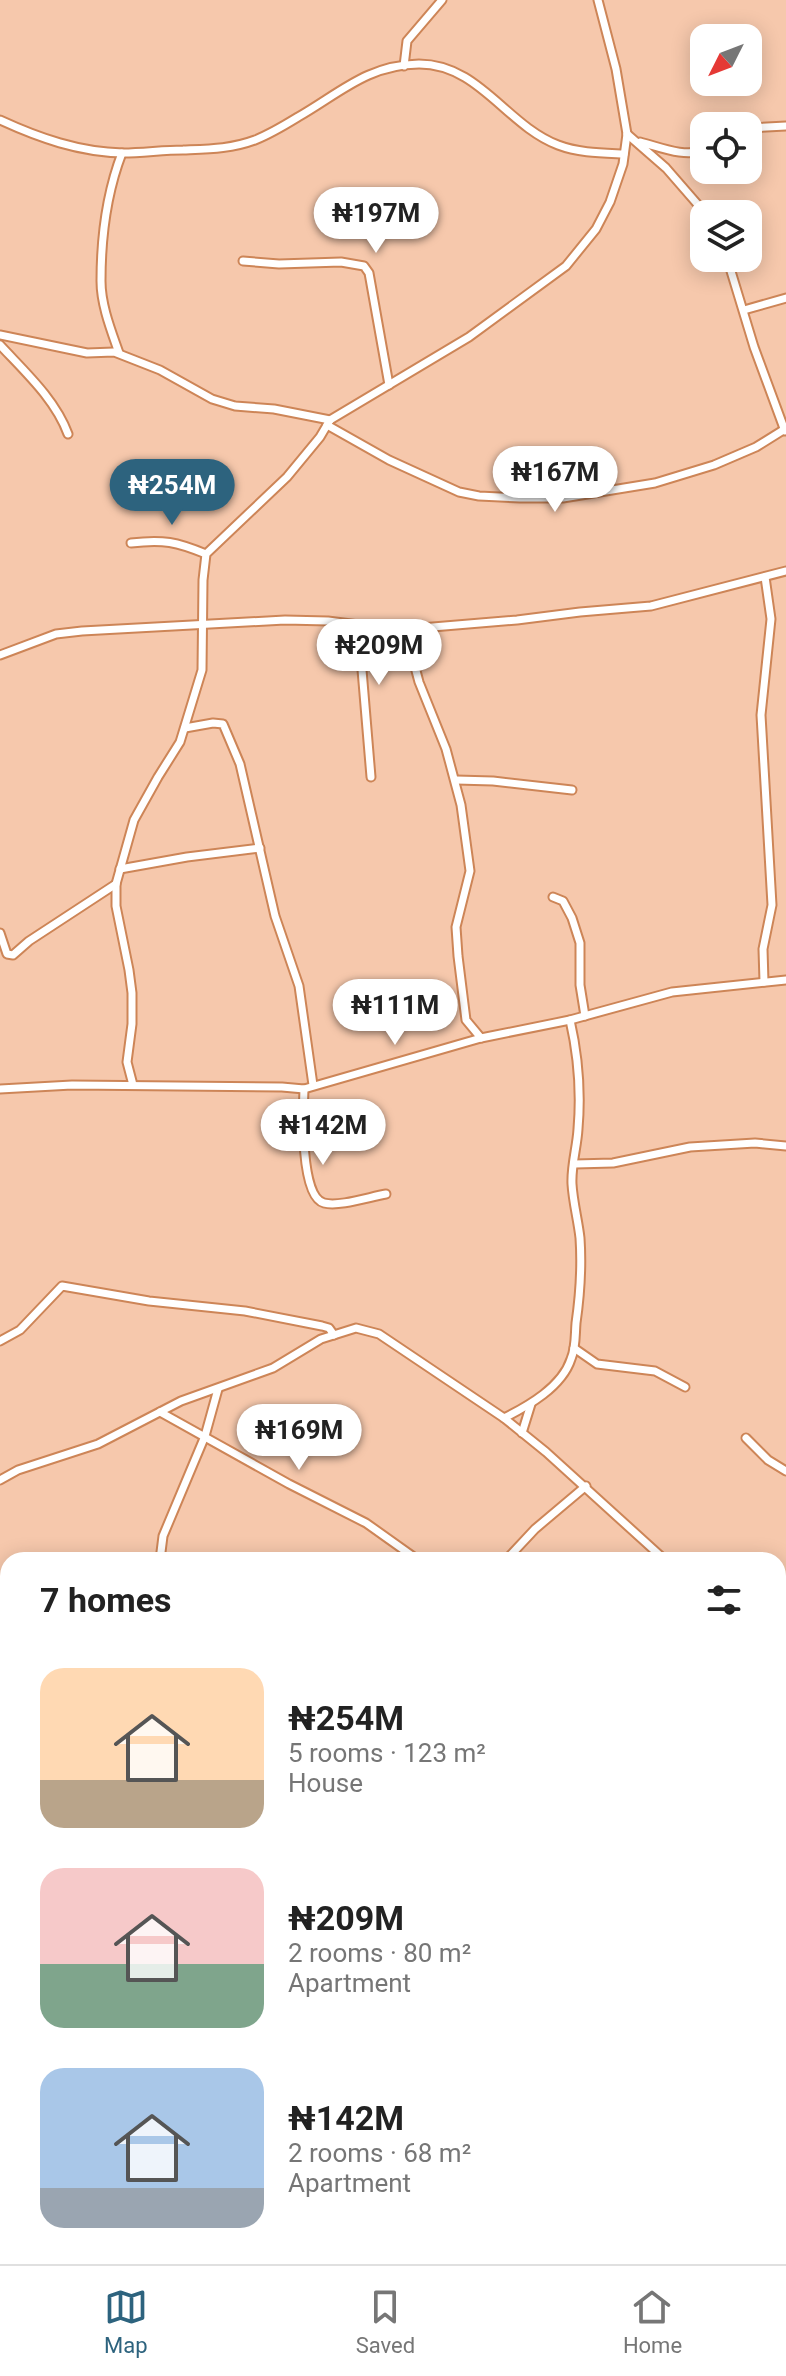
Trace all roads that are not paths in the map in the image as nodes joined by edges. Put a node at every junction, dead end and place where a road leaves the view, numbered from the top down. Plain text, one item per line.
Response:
1 (442, 0) edge
2 (598, 0) edge
3 (404, 66) junction
4 (0, 120) edge
5 (786, 126) edge
6 (762, 127) edge
7 (627, 134) junction
8 (639, 142) junction
9 (690, 152) edge
10 (122, 153) junction
11 (624, 154) junction
12 (694, 200) edge
13 (243, 261) dead end
14 (732, 272) edge
15 (786, 298) edge
16 (744, 310) junction
17 (0, 335) edge
18 (0, 345) edge
19 (119, 353) junction
20 (389, 385) junction
21 (328, 423) junction
22 (785, 431) edge
23 (68, 434) dead end
24 (131, 543) dead end
25 (206, 554) junction
26 (786, 571) edge
27 (765, 577) junction
28 (335, 623) junction
29 (203, 624) junction
30 (392, 630) junction
31 (0, 655) edge
32 (185, 728) junction
33 (371, 777) dead end
34 (456, 780) junction
35 (572, 790) dead end
36 (260, 848) junction
37 (120, 869) junction
38 (116, 884) junction
39 (553, 897) dead end
40 (0, 933) edge
41 (2, 948) edge
42 (786, 980) edge
43 (764, 982) junction
44 (585, 1016) junction
45 (570, 1020) junction
46 (481, 1038) junction
47 (133, 1085) junction
48 (313, 1085) junction
49 (0, 1089) edge
50 (304, 1089) junction
51 (786, 1146) edge
52 (575, 1164) junction
53 (386, 1194) dead end
54 (334, 1335) junction
55 (0, 1341) edge
56 (574, 1348) junction
57 (685, 1387) dead end
58 (218, 1389) junction
59 (531, 1404) junction
60 (160, 1412) junction
61 (504, 1418) junction
62 (522, 1433) junction
63 (205, 1436) junction
64 (746, 1438) dead end
65 (786, 1471) edge
66 (0, 1480) edge
67 (586, 1486) junction
68 (161, 1552) edge
69 (407, 1552) edge
70 (513, 1552) edge
71 (656, 1552) edge

1 - 3 street
2 - 7 street
3 - 10 street
3 - 11 street
4 - 10 street
5 - 6 street
7 - 8 street
7 - 11 street
8 - 9 street
8 - 12 street
10 - 19 street
11 - 20 street
13 - 20 street
14 - 16 street
15 - 16 street
16 - 22 street
17 - 19 street
18 - 23 street
19 - 21 street
20 - 21 street
21 - 22 street
21 - 25 street
24 - 25 street
25 - 29 street
26 - 27 street
27 - 30 street
27 - 43 street
28 - 29 street
28 - 30 street
28 - 33 street
29 - 31 street
29 - 32 street
30 - 34 street
32 - 36 street
32 - 37 street
34 - 35 street
34 - 46 street
36 - 37 street
36 - 48 street
37 - 38 street
38 - 41 street
38 - 47 street
39 - 44 street
40 - 41 street
42 - 43 street
43 - 44 street
44 - 45 street
45 - 46 street
45 - 52 street
46 - 48 street
47 - 49 street
47 - 50 street
48 - 50 street
50 - 53 street
51 - 52 street
52 - 56 street
54 - 55 street
54 - 58 street
54 - 61 street
56 - 57 street
56 - 59 street
58 - 60 street
58 - 63 street
59 - 61 street
59 - 62 street
60 - 63 street
60 - 66 street
61 - 62 street
62 - 67 street
63 - 68 street
63 - 69 street
64 - 65 street
67 - 70 street
67 - 71 street

